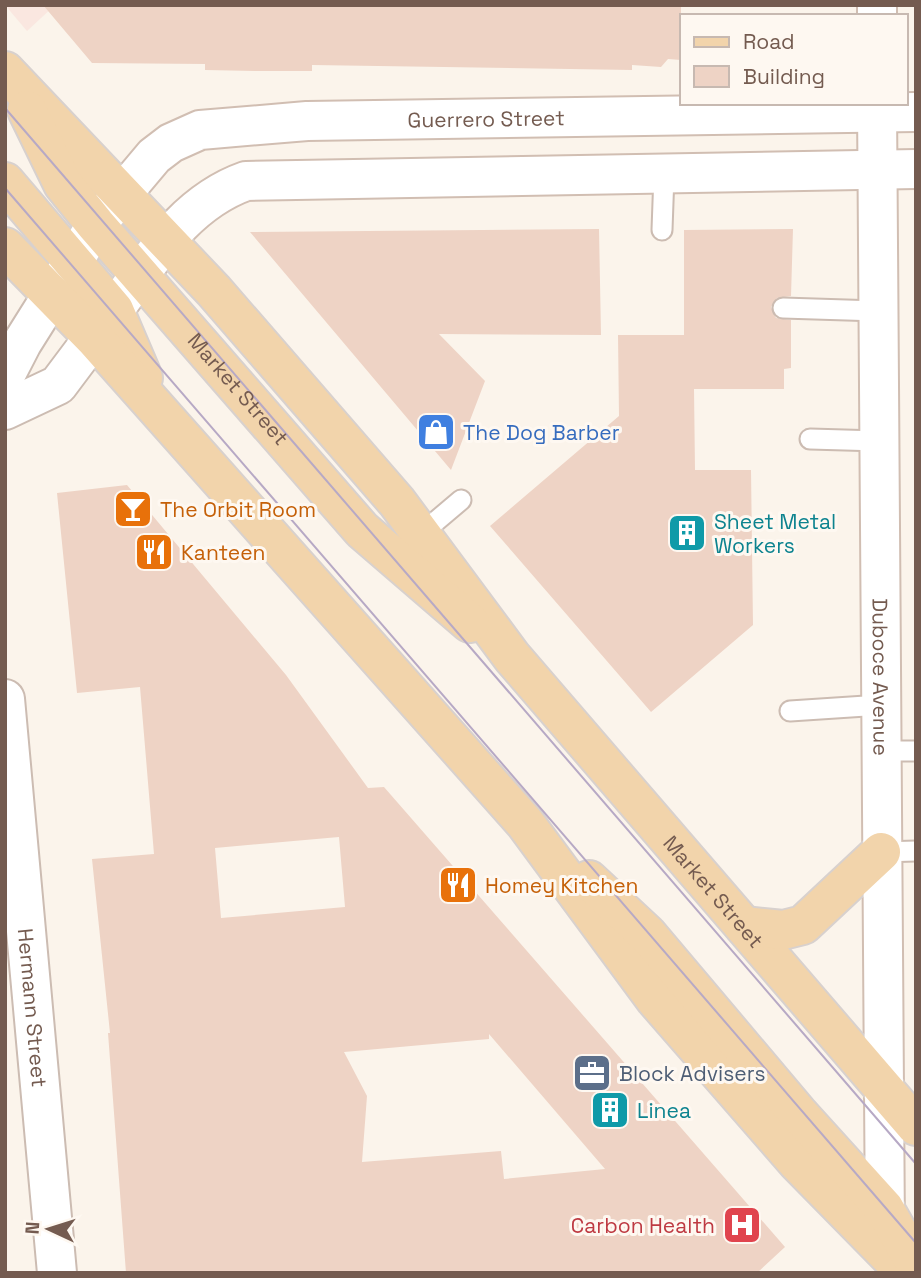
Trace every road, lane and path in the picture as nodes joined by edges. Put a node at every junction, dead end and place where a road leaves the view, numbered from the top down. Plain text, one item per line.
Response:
1 (9, 76) edge
2 (877, 108) edge
3 (916, 112) edge
4 (916, 169) edge
5 (878, 170) junction
6 (664, 174) junction
7 (5, 182) edge
8 (120, 193) junction
9 (96, 225) junction
10 (662, 230) dead end
11 (165, 240) junction
12 (5, 247) edge
13 (74, 261) junction
14 (140, 276) junction
15 (53, 296) junction
16 (783, 308) dead end
17 (878, 311) junction
18 (104, 324) junction
19 (5, 376) edge
20 (5, 410) edge
21 (810, 439) dead end
22 (879, 441) junction
23 (461, 500) dead end
24 (422, 533) junction
25 (512, 657) junction
26 (5, 699) edge
27 (881, 705) junction
28 (790, 711) dead end
29 (898, 751) edge
30 (525, 822) junction
31 (899, 852) edge
32 (744, 926) junction
33 (19, 998) edge
34 (883, 1087) junction
35 (916, 1126) edge
36 (884, 1208) junction
37 (898, 1265) edge
38 (57, 1273) edge

1 - 8 main road, Market Street
1 - 9 main road, Market Street
2 - 3 main road, Guerrero Street
2 - 5 main road, Duboce Avenue
2 - 8 main road, Guerrero Street
4 - 5 main road
5 - 6 main road
5 - 17 main road, Duboce Avenue
6 - 10 lane
6 - 11 main road
7 - 13 main road
8 - 9 main road, Guerrero Street
8 - 11 main road, Market Street
9 - 13 main road, Guerrero Street
9 - 14 main road, Market Street
11 - 14 main road
11 - 24 main road, Market Street
12 - 15 main road
13 - 15 main road, Guerrero Street
13 - 18 main road
14 - 18 main road
14 - 25 main road, Market Street
15 - 18 main road
15 - 19 main road, Guerrero Street
16 - 17 lane
17 - 22 main road, Duboce Avenue
18 - 20 main road
18 - 30 main road
21 - 22 lane
22 - 27 main road, Duboce Avenue
23 - 24 lane
24 - 25 main road, Market Street
25 - 32 main road, Market Street
26 - 33 main road, Hermann Street
27 - 28 lane
27 - 29 main road, Duboce Avenue
29 - 31 main road, Duboce Avenue
30 - 36 main road
30 - 37 main road
31 - 32 main road
31 - 34 main road, Duboce Avenue
32 - 34 main road, Market Street
33 - 38 main road, Hermann Street
34 - 35 main road, Market Street
34 - 36 main road, Duboce Avenue
36 - 37 main road, Duboce Avenue

